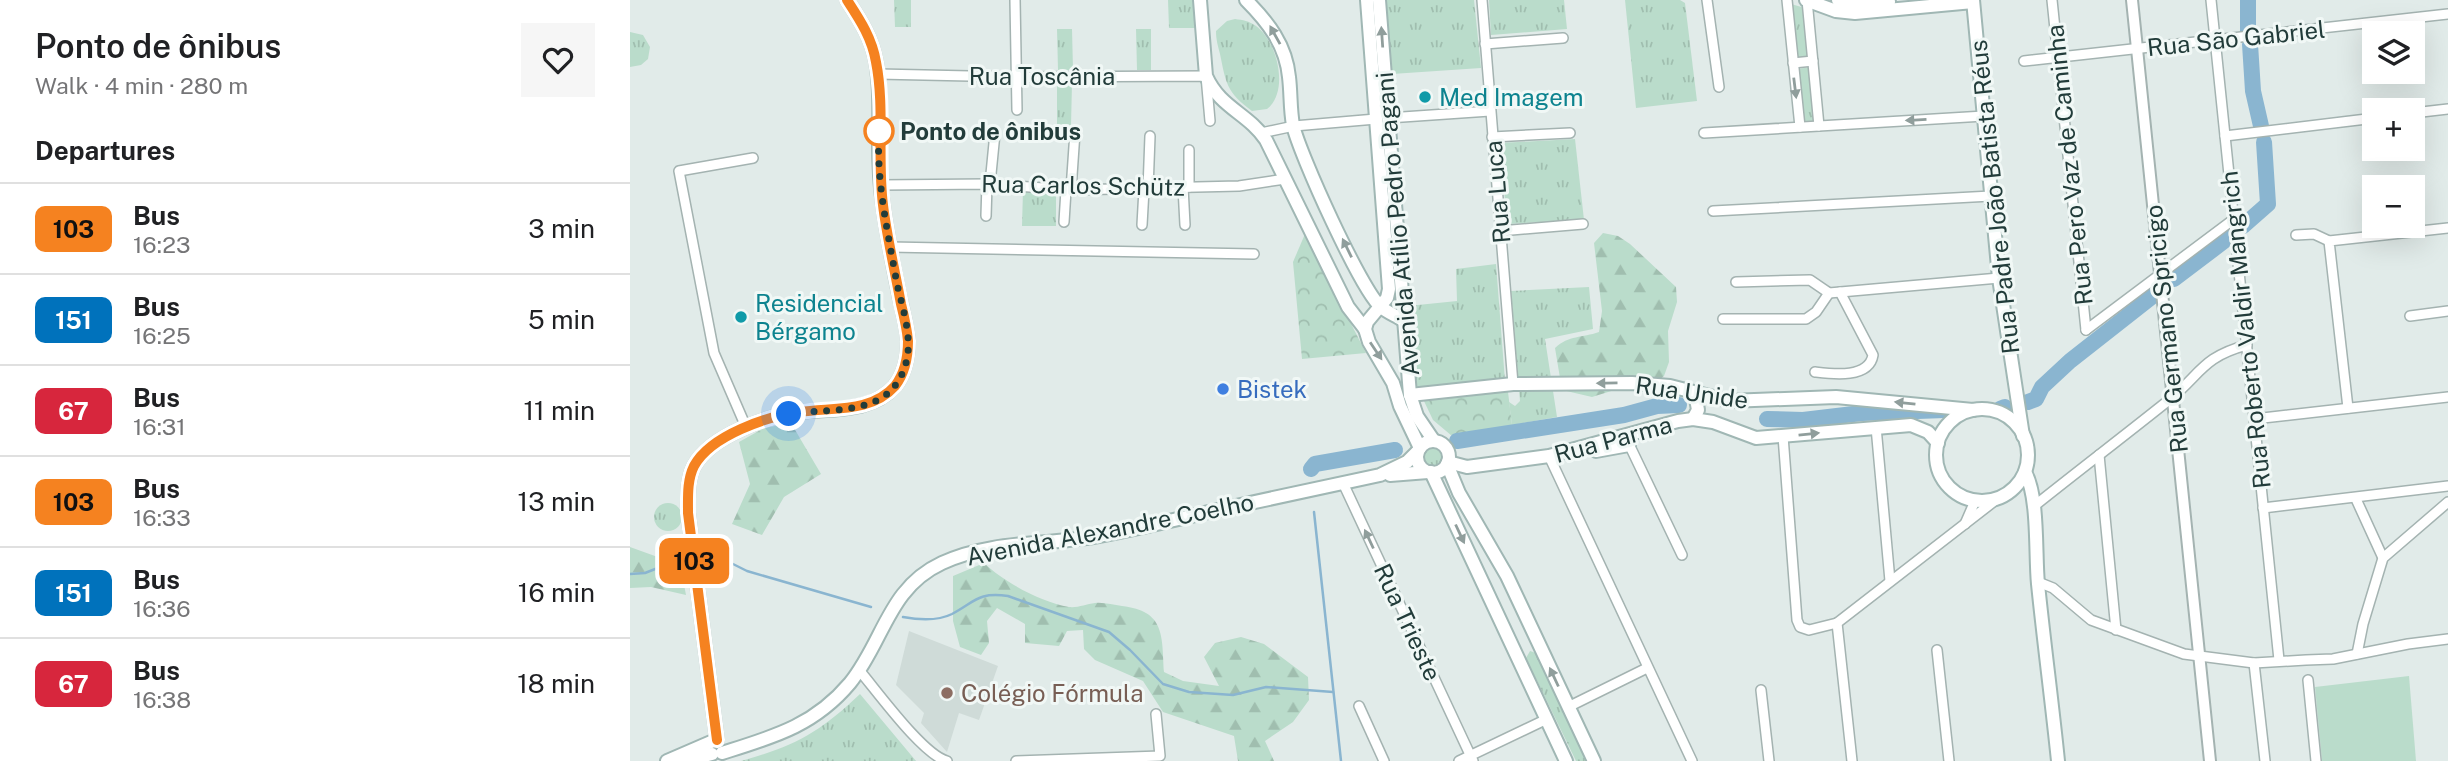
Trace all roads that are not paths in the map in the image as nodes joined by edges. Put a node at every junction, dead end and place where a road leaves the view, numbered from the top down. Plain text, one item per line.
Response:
1 (847, 0) edge
2 (1015, 0) edge
3 (1200, 0) edge
4 (1246, 0) edge
5 (1367, 0) edge
6 (1379, 0) edge
7 (1482, 0) edge
8 (1707, 0) edge
9 (1787, 0) edge
10 (1806, 0) edge
11 (1838, 0) edge
12 (2052, 0) edge
13 (2132, 0) edge
14 (2211, 0) edge
15 (1973, 1) edge
16 (1890, 4) edge
17 (2448, 14) edge
18 (1563, 38) dead end
19 (2215, 40) junction
20 (1485, 44) junction
21 (2137, 49) junction
22 (2058, 58) junction
23 (1813, 61) junction
24 (2024, 61) dead end
25 (1793, 63) junction
26 (878, 74) junction
27 (1206, 76) junction
28 (1016, 77) junction
29 (1719, 86) dead end
30 (2448, 109) edge
31 (1017, 110) dead end
32 (1490, 111) junction
33 (2425, 112) edge
34 (1984, 116) junction
35 (1382, 118) junction
36 (2362, 120) edge
37 (1210, 121) dead end
38 (1294, 126) junction
39 (1819, 126) junction
40 (1800, 127) junction
41 (1075, 132) dead end
42 (1570, 132) dead end
43 (995, 133) dead end
44 (1261, 133) junction
45 (1704, 133) dead end
46 (1150, 136) dead end
47 (2225, 136) junction
48 (1492, 137) junction
49 (1189, 150) dead end
50 (753, 158) dead end
51 (1285, 179) junction
52 (989, 184) junction
53 (881, 185) junction
54 (1186, 187) junction
55 (1146, 189) junction
56 (1069, 190) junction
57 (1991, 196) junction
58 (1713, 211) dead end
59 (986, 216) dead end
60 (2234, 219) junction
61 (1064, 222) dead end
62 (1583, 224) dead end
63 (1142, 225) dead end
64 (1185, 225) dead end
65 (2448, 228) edge
66 (1500, 231) junction
67 (2296, 235) dead end
68 (2329, 241) junction
69 (890, 247) junction
70 (1254, 254) dead end
71 (2160, 275) junction
72 (1999, 278) junction
73 (1736, 282) dead end
74 (1840, 292) junction
75 (1829, 293) junction
76 (1381, 307) junction
77 (2448, 311) edge
78 (2410, 316) dead end
79 (1723, 319) dead end
80 (1404, 321) junction
81 (1365, 329) junction
82 (2246, 345) junction
83 (1815, 372) dead end
84 (1513, 384) junction
85 (1695, 393) junction
86 (2017, 393) junction
87 (1410, 395) junction
88 (2173, 397) junction
89 (2448, 397) edge
90 (1729, 401) junction
91 (2348, 408) junction
92 (1973, 410) junction
93 (2003, 415) junction
94 (1693, 419) junction
95 (2254, 419) junction
96 (1719, 424) junction
97 (746, 427) junction
98 (1876, 427) junction
99 (1783, 436) junction
100 (2023, 436) junction
101 (1627, 440) junction
102 (1434, 441) junction
103 (1938, 443) junction
104 (1419, 450) junction
105 (2099, 455) junction
106 (1549, 456) junction
107 (1447, 463) junction
108 (1430, 472) junction
109 (2025, 472) junction
110 (1380, 475) junction
111 (1343, 483) junction
112 (2448, 486) edge
113 (2015, 487) junction
114 (1997, 499) junction
115 (2356, 499) junction
116 (1975, 501) junction
117 (2033, 502) junction
118 (2448, 502) edge
119 (2263, 508) junction
120 (1965, 526) junction
121 (1682, 555) dead end
122 (2384, 558) junction
123 (1507, 576) junction
124 (1890, 581) junction
125 (2038, 582) junction
126 (1483, 583) junction
127 (1837, 623) junction
128 (2116, 630) junction
129 (2448, 639) edge
130 (1541, 650) junction
131 (1937, 650) dead end
132 (2357, 654) junction
133 (1518, 657) junction
134 (2200, 657) junction
135 (2279, 660) junction
136 (2254, 663) junction
137 (1647, 668) junction
138 (859, 670) junction
139 (2308, 680) dead end
140 (1761, 690) dead end
141 (1359, 706) dead end
142 (1568, 707) junction
143 (1156, 714) dead end
144 (1547, 719) junction
145 (717, 749) edge
146 (1471, 758) edge
147 (667, 761) edge
148 (683, 761) edge
149 (947, 761) edge
150 (1016, 761) edge
151 (1384, 761) edge
152 (1459, 761) edge
153 (1566, 761) edge
154 (1594, 761) edge
155 (1692, 761) edge
156 (1769, 761) edge
157 (1852, 761) edge
158 (1949, 761) edge
159 (2059, 761) edge
160 (2210, 761) edge
161 (2265, 761) edge
162 (2316, 761) edge

1 - 26 main road
2 - 28 street
3 - 27 main road
38 -> 4 main road
5 - 35 main road, Avenida Atílio Pedro Pagani
35 -> 6 main road, Avenida Atílio Pedro Pagani
7 - 20 street, Rua Luca
8 - 29 street
9 - 25 street
10 - 16 main road
10 - 23 street
11 - 16 main road
12 - 22 street, Rua Pero Vaz de Caminha
13 - 21 street, Rua Germano Spricigo
14 - 19 street, Rua Roberto Valdir Mangrich
15 - 16 main road
15 - 34 main road, Rua Padre João Batista Réus
17 - 19 street, Rua São Gabriel
18 - 20 street
19 - 21 street, Rua São Gabriel
19 - 47 street, Rua Roberto Valdir Mangrich
20 - 32 street, Rua Luca
21 - 22 street, Rua São Gabriel
21 - 71 street, Rua Germano Spricigo
22 - 24 street, Rua São Gabriel
22 - 71 street, Rua Pero Vaz de Caminha
23 - 25 street
23 - 39 street
25 -> 40 street
26 - 28 street, Rua Toscânia
26 - 53 main road
27 - 28 street, Rua Toscânia
27 - 37 street
27 - 44 main road
28 - 31 street
30 - 33 street
32 - 35 street
32 - 48 street, Rua Luca
34 -> 39 street
34 - 57 main road, Rua Padre João Batista Réus
35 - 38 street
35 - 76 main road, Avenida Atílio Pedro Pagani
35 - 80 main road, Avenida Atílio Pedro Pagani
36 - 47 street
38 - 44 street
76 -> 38 main road
39 - 40 street
40 - 45 street
41 - 56 street
42 - 48 street
43 - 52 street
44 - 51 main road
46 - 55 street
47 - 60 street, Rua Roberto Valdir Mangrich
48 - 66 street, Rua Luca
49 - 54 street
50 - 97 street
51 - 54 street, Rua Carlos Schütz
51 - 81 main road
52 - 53 street, Rua Carlos Schütz
52 - 56 street, Rua Carlos Schütz
52 - 59 street
53 - 69 main road
54 - 55 street, Rua Carlos Schütz
54 - 64 street
55 - 56 street, Rua Carlos Schütz
55 - 63 street
56 - 61 street
57 - 58 street
57 - 72 main road, Rua Padre João Batista Réus
60 - 71 street
60 - 82 street, Rua Roberto Valdir Mangrich
62 - 66 street
65 - 68 street
66 - 84 street, Rua Luca
67 - 68 street
68 - 91 street
69 - 70 street
69 - 97 main road
71 - 88 street, Rua Germano Spricigo
72 - 74 street
72 - 86 main road, Rua Padre João Batista Réus
73 - 75 street
74 - 75 street
74 - 83 street
75 - 79 street
76 - 80 main road
76 - 81 main road, Avenida Atílio Pedro Pagani
77 - 78 street
80 - 87 main road, Avenida Atílio Pedro Pagani
81 -> 104 main road, Avenida Atílio Pedro Pagani
82 - 88 street
82 - 95 street, Rua Roberto Valdir Mangrich
85 -> 84 main road, Rua Unide
84 - 87 main road, Rua Unide
85 - 90 main road, Rua Unide
85 - 94 main road
86 - 93 main road
86 - 100 main road, Rua Padre João Batista Réus
87 - 102 main road, Avenida Atílio Pedro Pagani
88 - 105 street
88 - 134 street, Rua Germano Spricigo
89 - 91 street
92 -> 90 main road, Rua Unide
90 - 96 main road
91 - 95 street
92 - 93 main road
92 - 103 main road
93 - 100 main road
94 - 96 main road, Rua Parma
94 - 101 main road, Rua Parma
95 - 119 street, Rua Roberto Valdir Mangrich
96 - 99 main road, Rua Parma
97 - 145 main road
99 -> 98 main road, Rua Parma
98 - 103 main road, Rua Parma
98 - 124 street
99 - 127 street
100 - 109 main road
101 - 106 main road, Rua Parma
101 - 121 street
102 - 104 main road
102 - 107 main road
103 - 116 main road
104 - 108 main road
104 - 110 main road, Avenida Alexandre Coelho
105 - 117 street
105 - 128 street
106 - 107 main road, Rua Parma
106 - 137 street
107 - 108 main road
107 - 123 main road
108 - 110 main road, Avenida Alexandre Coelho
108 -> 126 main road
109 - 113 main road
109 - 117 main road
110 - 111 main road, Avenida Alexandre Coelho
111 - 138 main road, Avenida Alexandre Coelho
146 -> 111 street, Rua Trieste
112 - 115 street
113 - 114 main road
113 - 117 main road
114 - 116 main road
114 - 120 street
115 - 119 street
115 - 122 street
116 - 120 street
117 - 125 main road
118 - 122 street
119 - 135 street, Rua Roberto Valdir Mangrich
120 - 124 street
122 - 132 street
123 - 126 main road
123 - 130 main road
124 - 127 street
125 - 128 street
125 - 159 main road
126 - 133 main road
127 - 157 street
128 - 134 street
129 - 132 street
130 - 133 main road
142 -> 130 main road
131 - 158 street
132 - 135 street
133 - 144 main road
134 - 136 street
134 - 160 street, Rua Germano Spricigo
135 - 136 street
136 - 161 street
137 - 142 street
137 - 155 street
138 - 145 main road, Avenida Alexandre Coelho
138 - 149 street
139 - 162 street
140 - 156 street
141 - 151 street
142 - 154 main road
143 - 150 street
144 - 146 street
144 - 153 main road
145 - 147 main road
145 - 148 main road
146 - 152 street

